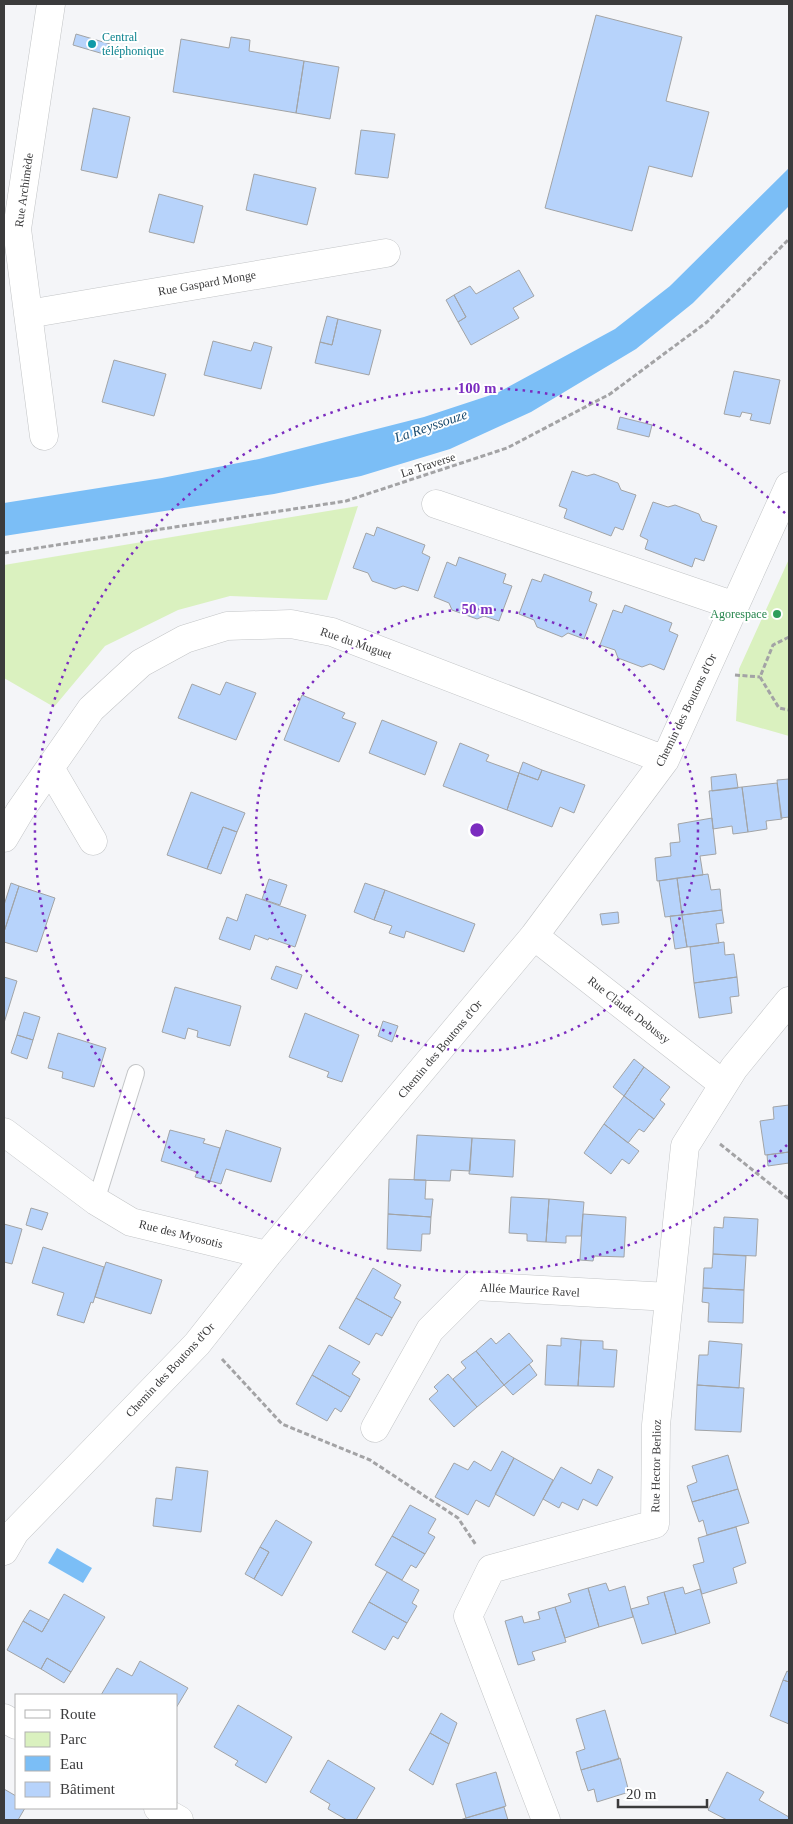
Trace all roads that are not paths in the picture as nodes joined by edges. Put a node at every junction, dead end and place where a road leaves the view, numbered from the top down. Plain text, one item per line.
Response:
1 (51, 4) edge
2 (10, 230) edge
3 (386, 252) dead end
4 (28, 314) junction
5 (44, 436) dead end
6 (789, 486) edge
7 (436, 504) dead end
8 (735, 606) junction
9 (665, 760) junction
10 (50, 768) junction
11 (4, 838) edge
12 (93, 841) dead end
13 (534, 936) junction
14 (789, 1001) edge
15 (136, 1073) dead end
16 (724, 1084) junction
17 (4, 1132) edge
18 (96, 1201) junction
19 (267, 1255) junction
20 (669, 1298) junction
21 (375, 1428) dead end
22 (4, 1552) edge
23 (4, 1718) edge
24 (15, 1724) edge
25 (160, 1809) edge
26 (179, 1820) edge
27 (546, 1820) edge

1 - 2 street, Rue Archimède
2 - 4 street, Rue Archimède
3 - 4 street, Rue Gaspard Monge
4 - 5 street, Rue Archimède
6 - 8 street, Chemin des Boutons d'Or
7 - 8 street
8 - 9 street, Chemin des Boutons d'Or
9 - 10 street, Rue du Muguet
9 - 13 street, Chemin des Boutons d'Or
10 - 11 street, Rue du Muguet
10 - 12 street
13 - 16 street, Rue Claude Debussy
13 - 19 street, Chemin des Boutons d'Or
14 - 16 street, Rue Hector Berlioz
15 - 18 lane
16 - 20 street, Rue Hector Berlioz
17 - 18 street, Rue des Myosotis
18 - 19 street, Rue des Myosotis
19 - 22 street, Chemin des Boutons d'Or
20 - 21 street, Allée Maurice Ravel
20 - 27 street, Rue Hector Berlioz
23 - 24 street
25 - 26 street

